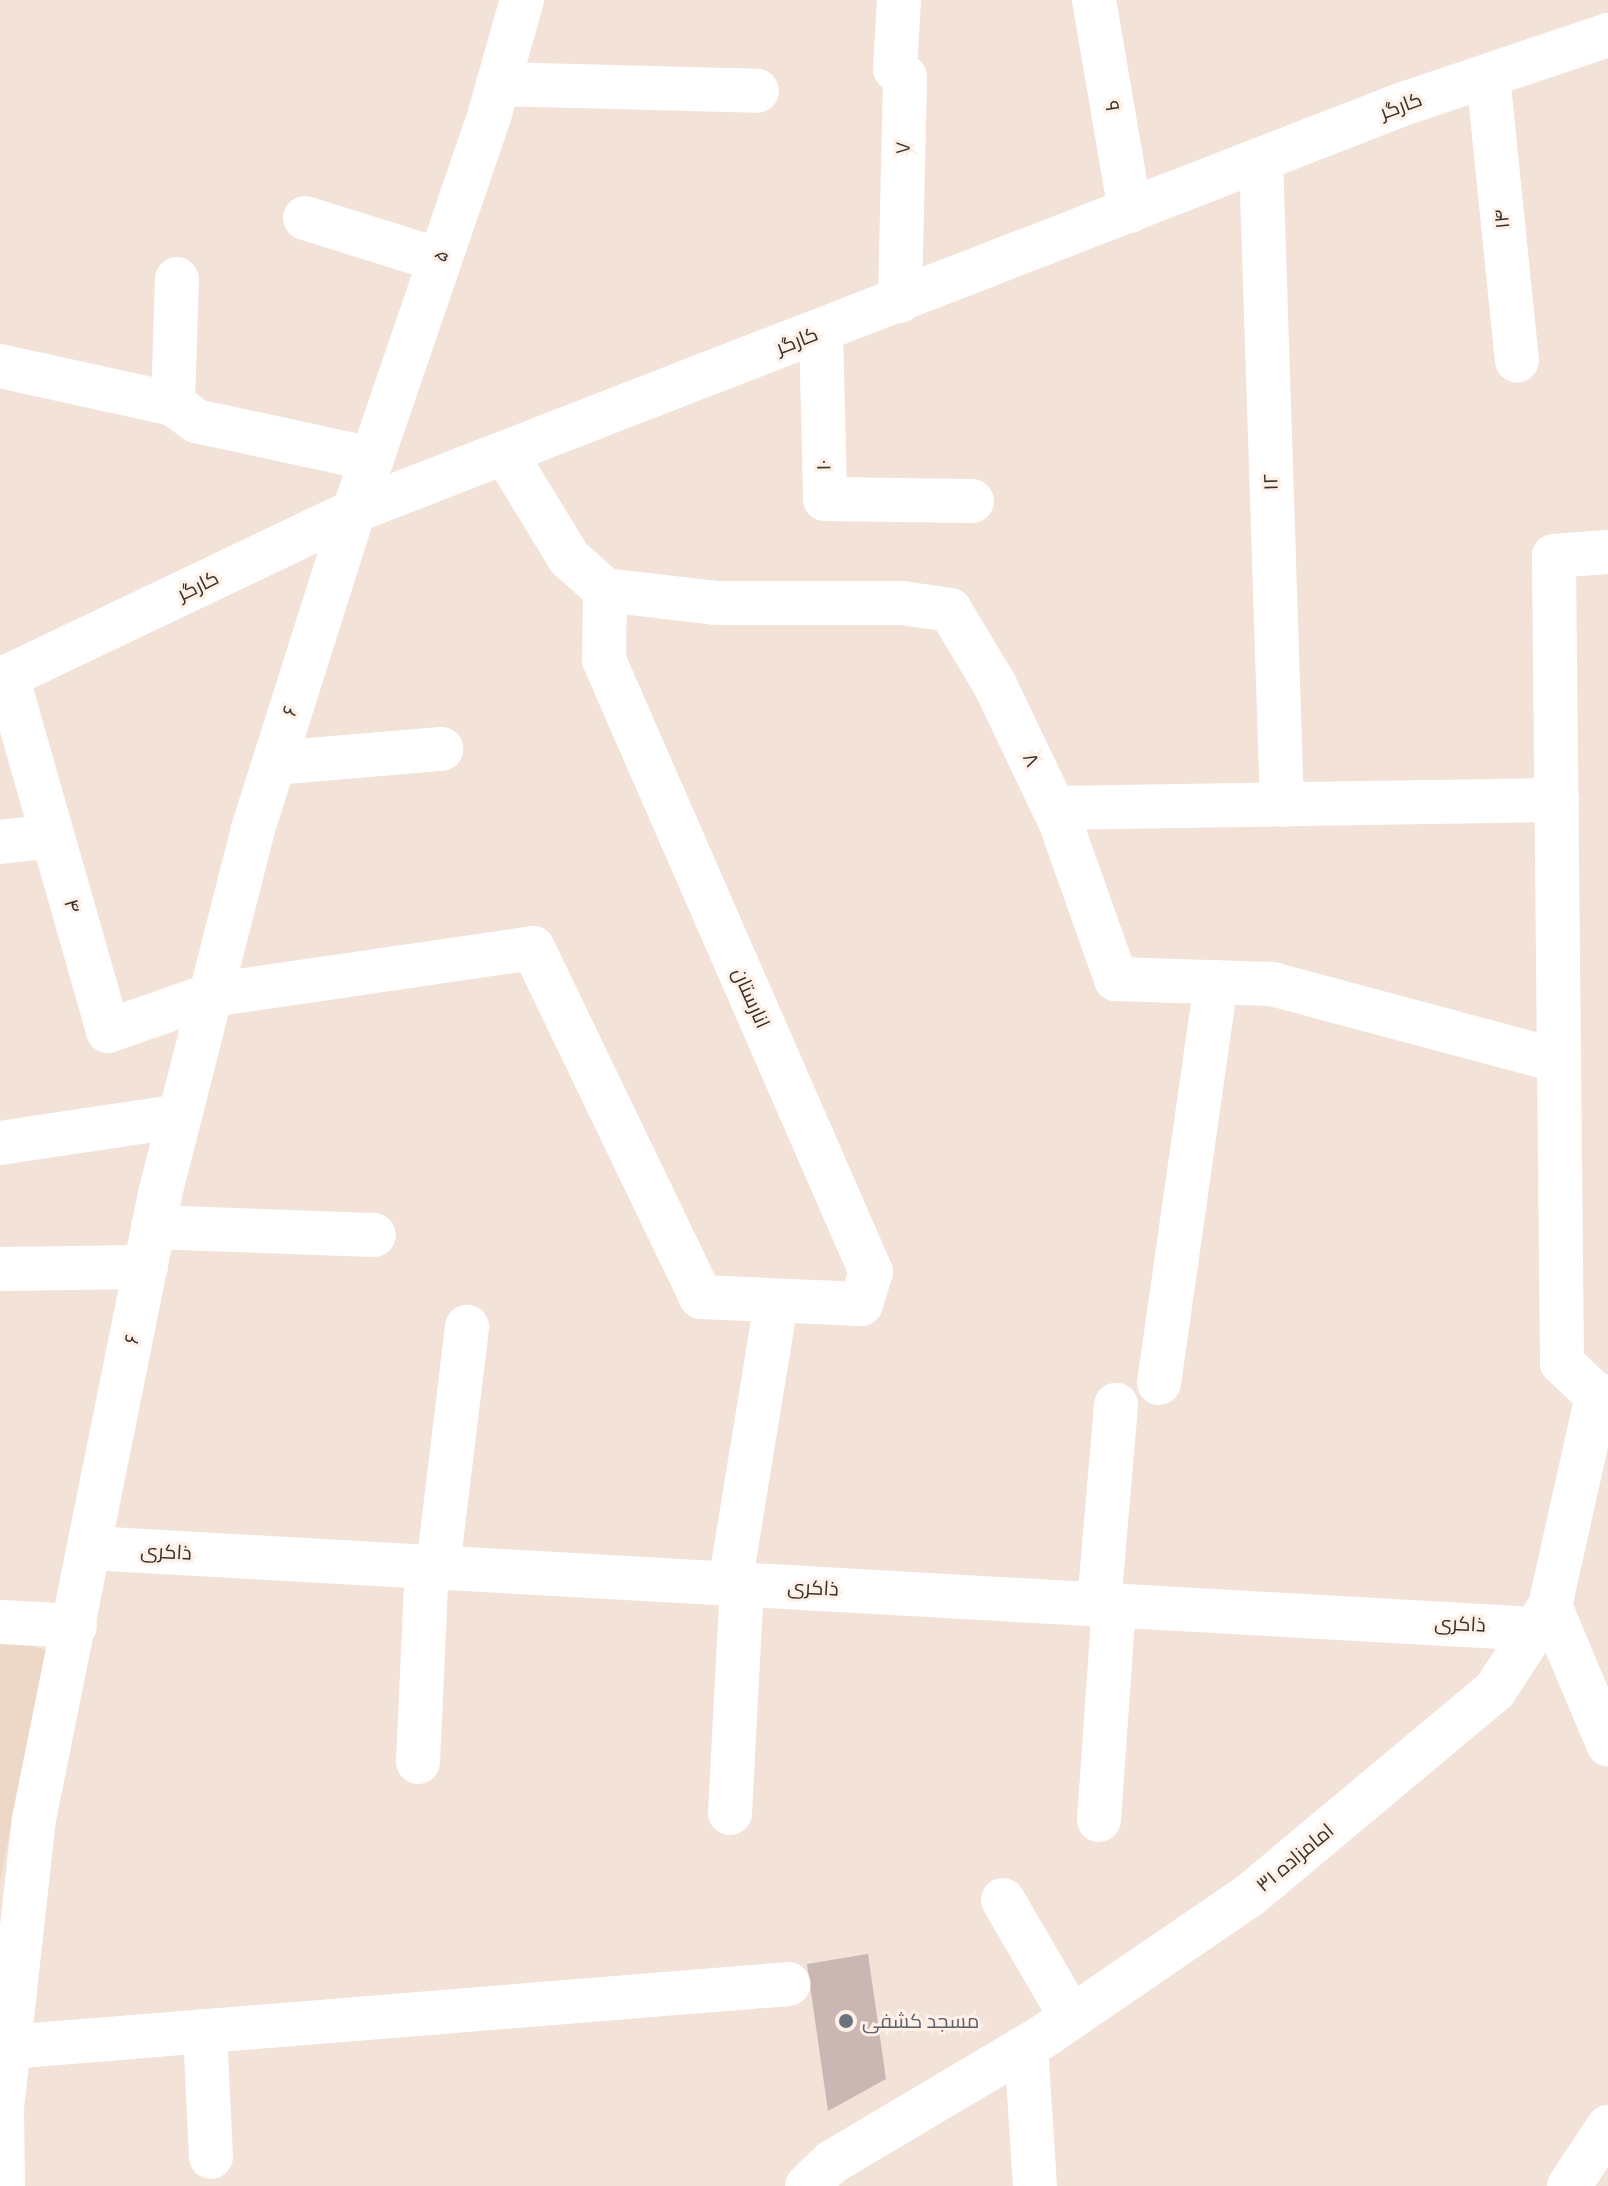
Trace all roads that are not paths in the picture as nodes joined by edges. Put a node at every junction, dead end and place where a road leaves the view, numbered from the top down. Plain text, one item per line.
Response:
1 (522, 0) edge
2 (899, 0) edge
3 (1094, 0) edge
4 (1608, 35) edge
5 (1488, 76) junction
6 (498, 84) junction
7 (757, 91) dead end
8 (1261, 160) junction
9 (1130, 211) junction
10 (305, 218) dead end
11 (439, 260) junction
12 (177, 279) dead end
13 (900, 301) junction
14 (821, 331) junction
15 (1517, 361) dead end
16 (0, 366) edge
17 (173, 404) junction
18 (505, 453) junction
19 (372, 459) junction
20 (972, 501) dead end
21 (354, 511) junction
22 (1608, 552) edge
23 (605, 590) junction
24 (4, 678) edge
25 (441, 749) dead end
26 (274, 763) junction
27 (1557, 800) junction
28 (1282, 805) junction
29 (1054, 808) junction
30 (52, 836) junction
31 (0, 842) edge
32 (1216, 982) junction
33 (211, 995) junction
34 (1559, 1061) junction
35 (180, 1116) junction
36 (0, 1143) edge
37 (374, 1235) dead end
38 (150, 1247) junction
39 (0, 1269) edge
40 (765, 1303) junction
41 (467, 1327) dead end
42 (1159, 1383) dead end
43 (1602, 1396) edge
44 (1116, 1405) dead end
45 (91, 1548) junction
46 (432, 1567) junction
47 (736, 1584) junction
48 (1107, 1604) junction
49 (1543, 1617) junction
50 (0, 1622) edge
51 (75, 1626) junction
52 (1608, 1744) edge
53 (418, 1762) dead end
54 (730, 1813) dead end
55 (1099, 1820) dead end
56 (1003, 1900) dead end
57 (788, 1984) dead end
58 (1071, 2017) junction
59 (205, 2031) junction
60 (9, 2047) junction
61 (1026, 2047) junction
62 (1608, 2127) edge
63 (211, 2157) dead end
64 (2, 2175) edge
65 (807, 2186) edge
66 (1035, 2186) edge
67 (1569, 2186) edge

1 - 6 street, ۵
2 - 13 street, ۷
3 - 9 street, ۹
4 - 5 street, کارگر
5 - 8 street, کارگر
5 - 15 street, ۱۴
6 - 7 street
6 - 11 street, ۵
8 - 9 street, کارگر
8 - 28 street, ۱۲
9 - 13 street, کارگر
10 - 11 street
11 - 19 street, ۵
12 - 17 street
13 - 14 street, کارگر
14 - 18 street, کارگر
14 - 20 street, ۱۰
16 - 17 street
17 - 19 street
18 - 21 street, کارگر
18 - 23 street
19 - 21 street, ۵
21 - 24 street, کارگر
21 - 26 street, ۶
22 - 27 street
23 - 29 street, ۸
23 - 40 street, انارستان
24 - 30 street, ۴
25 - 26 street
26 - 33 street, ۶
27 - 28 street
27 - 34 street
28 - 29 street
29 - 32 street, ۸
30 - 31 street
30 - 33 street, ۴
32 - 34 street, ۸
32 - 42 street
33 - 35 street, ۶
33 - 40 street
34 - 43 street
35 - 36 street
35 - 38 street, ۶
37 - 38 street
38 - 39 street
38 - 45 street, ۶
40 - 47 street
41 - 46 street
43 - 49 street, امامزاده ۳۱
44 - 48 street
45 - 46 street, ذاکری
45 - 51 street, ۶
46 - 47 street, ذاکری
46 - 53 street
47 - 48 street, ذاکری
47 - 54 street
48 - 49 street, ذاکری
48 - 55 street
49 - 52 street
49 - 58 street, امامزاده ۳۱
50 - 51 street
51 - 60 street, ۶
56 - 58 street
57 - 59 street
58 - 61 street, امامزاده ۳۱
59 - 60 street
59 - 63 street
60 - 64 street, ۶
61 - 65 street, امامزاده ۳۱
61 - 66 street
62 - 67 street

